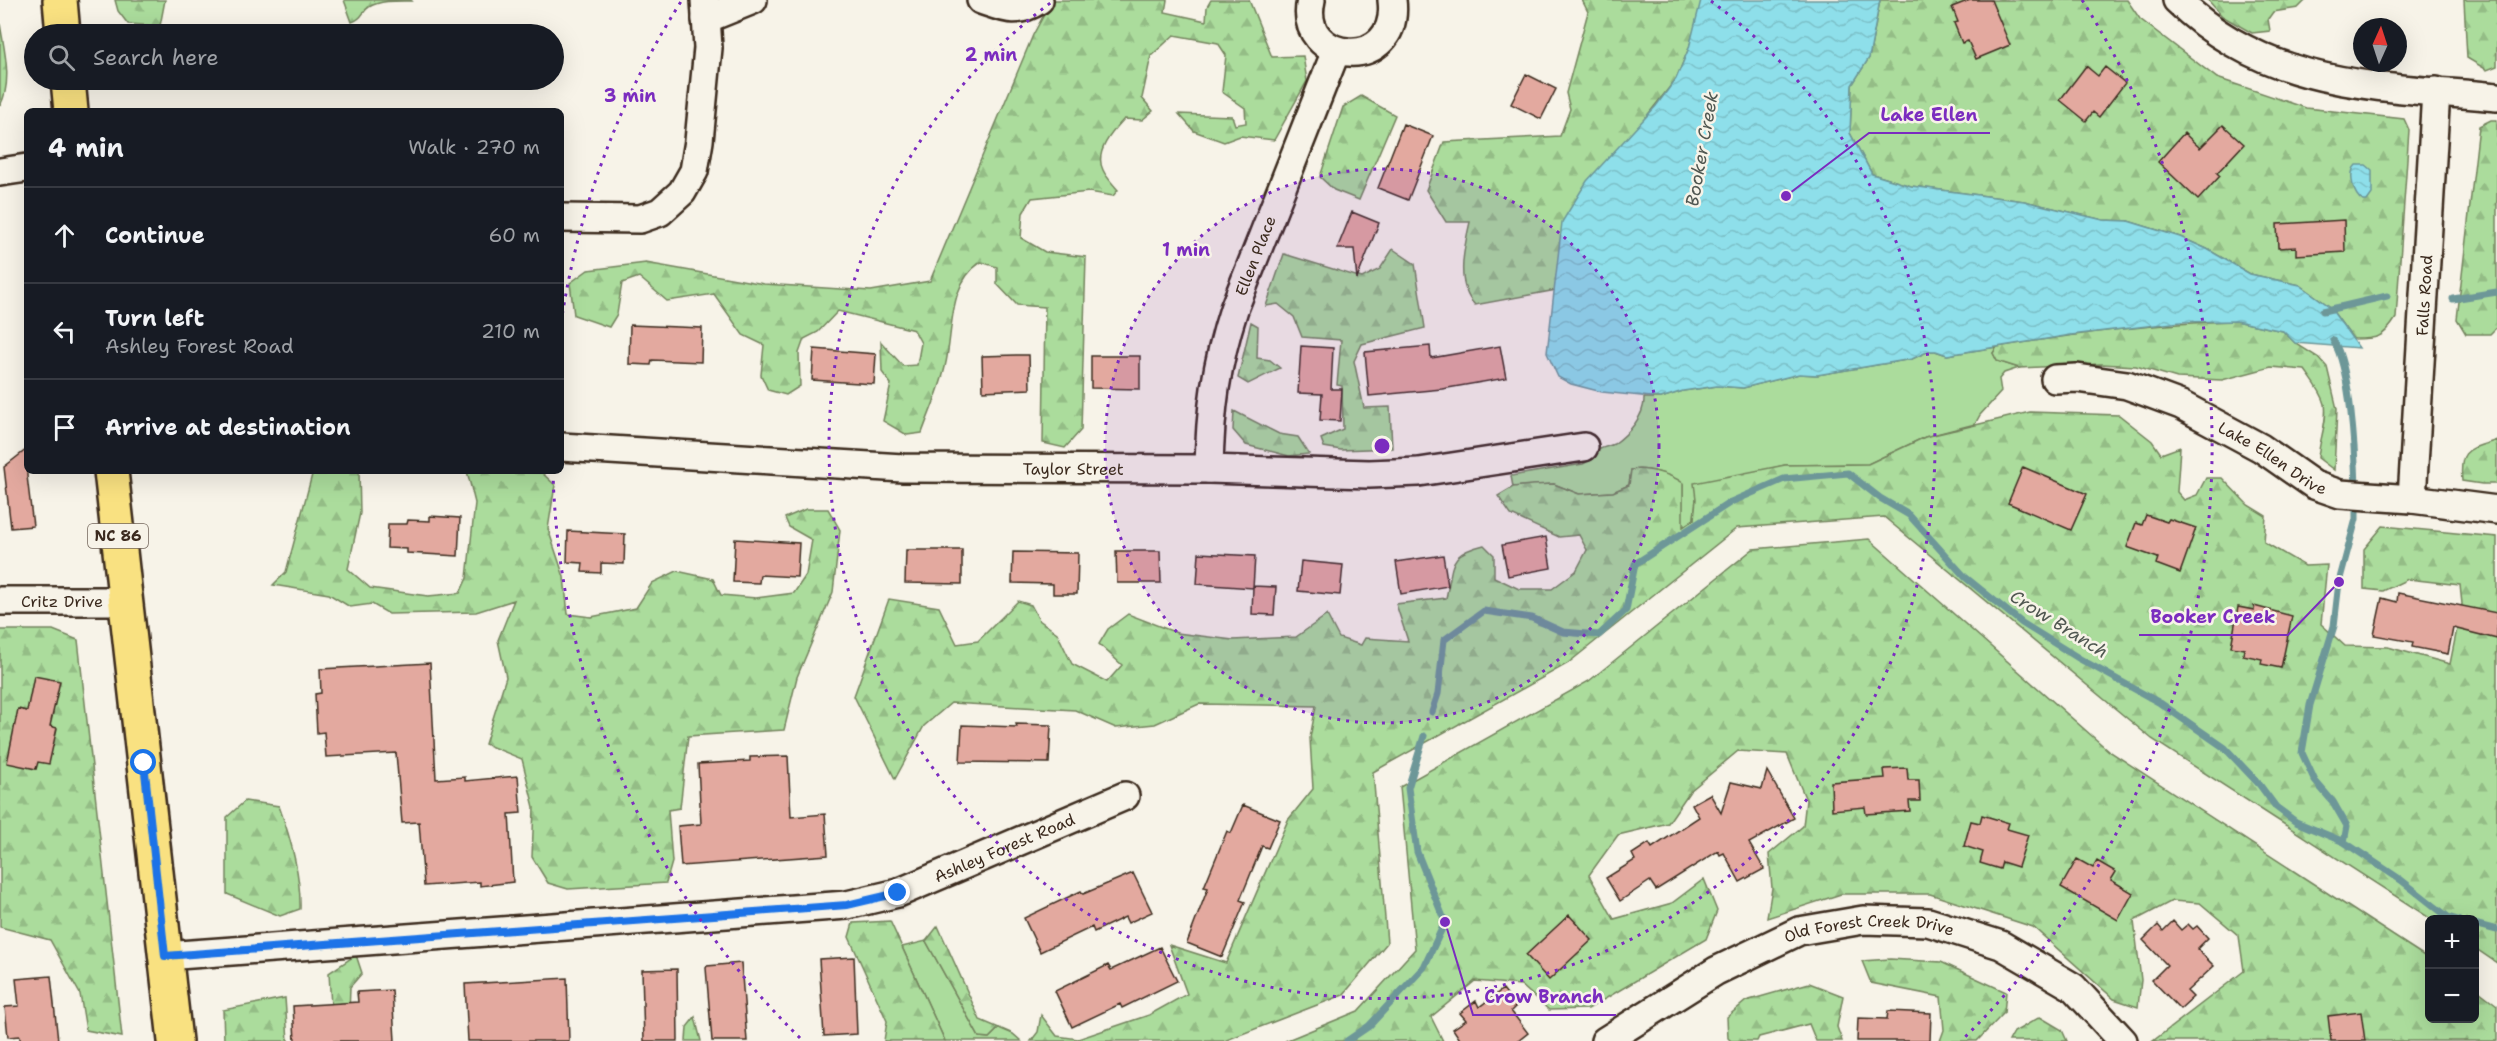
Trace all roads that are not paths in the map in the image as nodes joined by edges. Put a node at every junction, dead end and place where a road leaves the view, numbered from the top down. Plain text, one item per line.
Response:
1 (60, 0) edge
2 (753, 0) edge
3 (981, 0) edge
4 (1039, 0) edge
5 (1311, 0) edge
6 (1392, 0) edge
7 (2177, 0) edge
8 (705, 10) edge
9 (62, 24) edge
10 (1336, 51) junction
11 (69, 90) edge
12 (2436, 91) junction
13 (2497, 97) edge
14 (71, 108) edge
15 (24, 168) edge
16 (0, 172) edge
17 (564, 218) edge
18 (2055, 379) dead end
19 (564, 447) edge
20 (1584, 447) dead end
21 (1209, 469) junction
22 (111, 474) edge
23 (2412, 499) junction
24 (2497, 510) edge
25 (0, 601) edge
26 (124, 601) junction
27 (1125, 796) dead end
28 (165, 956) junction
29 (175, 1041) edge
30 (1605, 1041) edge
31 (2123, 1041) edge

1 - 9 main road
2 - 8 street
3 - 4 street
5 - 10 street
6 - 10 street
7 - 12 street
8 - 17 street
10 - 21 street, Ellen Place
11 - 14 main road
12 - 13 street
12 - 23 street, Falls Road
15 - 16 street
18 - 23 street, Lake Ellen Drive
19 - 21 street, Taylor Street
20 - 21 street, Taylor Street
22 - 26 main road, NC 86
23 - 24 street, Lake Ellen Drive
25 - 26 street, Critz Drive
26 - 28 main road, NC 86
27 - 28 street, Ashley Forest Road
28 - 29 main road, NC 86
30 - 31 street, Old Forest Creek Drive

